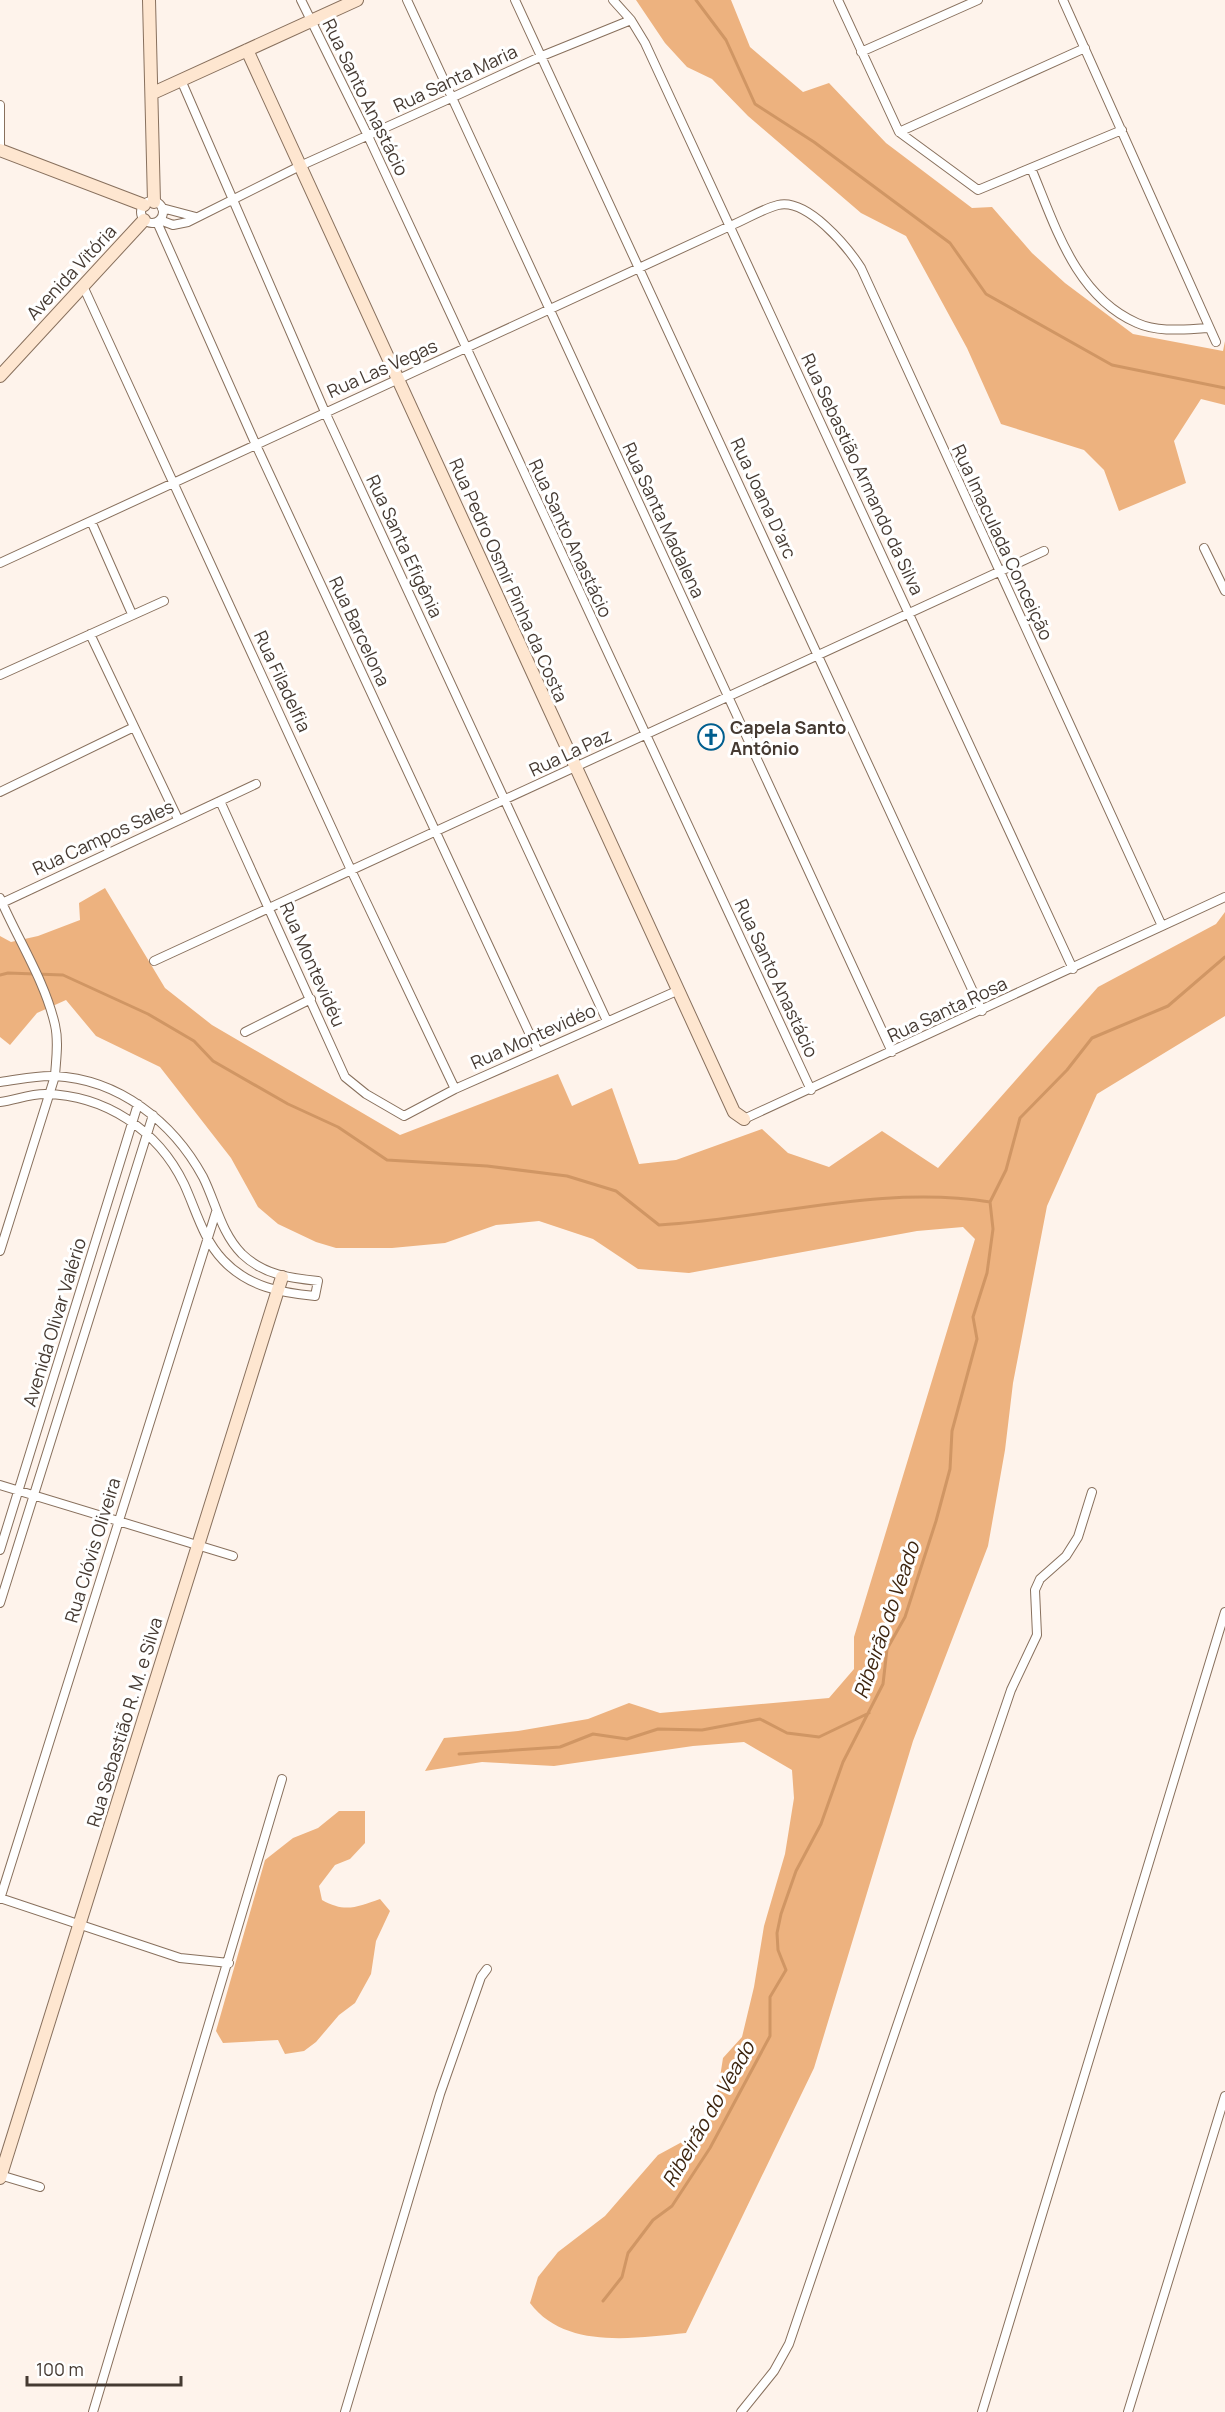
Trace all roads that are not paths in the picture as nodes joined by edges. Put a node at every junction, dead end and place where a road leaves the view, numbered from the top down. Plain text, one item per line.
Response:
1 (149, 0) edge
2 (301, 0) edge
3 (357, 0) edge
4 (407, 0) edge
5 (515, 0) edge
6 (613, 0) edge
7 (838, 0) edge
8 (978, 0) edge
9 (1063, 0) edge
10 (631, 20) junction
11 (311, 21) junction
12 (1085, 48) junction
13 (246, 50) junction
14 (861, 52) junction
15 (542, 56) junction
16 (181, 80) junction
17 (153, 93) junction
18 (451, 98) junction
19 (0, 105) edge
20 (1122, 130) junction
21 (898, 132) junction
22 (368, 136) junction
23 (1, 151) edge
24 (300, 166) junction
25 (1031, 168) junction
26 (232, 201) junction
27 (153, 205) junction
28 (779, 205) joint
29 (196, 217) junction
30 (153, 221) junction
31 (730, 226) junction
32 (639, 268) junction
33 (83, 286) junction
34 (549, 310) junction
35 (1209, 328) junction
36 (1216, 342) dead end
37 (465, 349) junction
38 (0, 376) edge
39 (398, 380) junction
40 (325, 412) junction
41 (256, 445) junction
42 (173, 483) junction
43 (91, 520) junction
44 (1204, 548) dead end
45 (1044, 551) dead end
46 (0, 563) edge
47 (998, 571) junction
48 (1225, 591) edge
49 (164, 601) dead end
50 (909, 611) junction
51 (132, 614) junction
52 (90, 634) junction
53 (817, 653) junction
54 (0, 675) edge
55 (727, 696) junction
56 (134, 727) junction
57 (645, 736) junction
58 (575, 768) junction
59 (256, 784) dead end
60 (0, 792) edge
61 (220, 801) junction
62 (504, 801) junction
63 (177, 819) junction
64 (435, 832) junction
65 (351, 870) junction
66 (1225, 897) edge
67 (1, 902) edge
68 (270, 908) junction
69 (1162, 926) junction
70 (154, 961) dead end
71 (1073, 969) junction
72 (679, 990) junction
73 (310, 999) junction
74 (982, 1011) junction
75 (607, 1021) junction
76 (245, 1032) dead end
77 (538, 1052) junction
78 (892, 1052) junction
79 (55, 1076) junction
80 (0, 1082) edge
81 (455, 1089) junction
82 (811, 1090) junction
83 (48, 1094) junction
84 (0, 1102) edge
85 (138, 1104) junction
86 (153, 1115) junction
87 (404, 1116) joint
88 (744, 1119) joint
89 (134, 1121) junction
90 (147, 1132) junction
91 (216, 1212) junction
92 (208, 1240) junction
93 (0, 1251) edge
94 (282, 1277) junction
95 (277, 1292) junction
96 (0, 1485) edge
97 (18, 1491) junction
98 (1092, 1492) dead end
99 (33, 1496) junction
100 (118, 1521) junction
101 (198, 1545) junction
102 (0, 1550) edge
103 (233, 1556) dead end
104 (0, 1603) edge
105 (1225, 1612) edge
106 (282, 1779) dead end
107 (0, 1898) edge
108 (80, 1922) junction
109 (229, 1963) junction
110 (487, 1969) dead end
111 (1225, 2096) edge
112 (0, 2176) edge
113 (40, 2187) dead end
114 (93, 2412) edge
115 (345, 2412) edge
116 (741, 2412) edge
117 (982, 2412) edge
118 (1128, 2412) edge

1 - 17 street
2 - 11 street, Rua Santo Anastácio
3 - 11 street
4 - 18 street, Rua Santa Madalena
5 - 15 street, Rua Joana D'arc
6 - 10 street, Rua Sebastião Armando da Silva
7 - 14 street
8 - 14 street
9 - 12 street
10 - 15 street, Rua Santa Maria
10 - 31 street, Rua Sebastião Armando da Silva
11 - 13 street
11 - 22 street, Rua Santo Anastácio
12 - 20 street
12 - 21 street
13 - 16 street
13 - 24 street, Rua Pedro Osmir Pinha da Costa
14 - 21 street
15 - 18 street, Rua Santa Maria
15 - 32 street, Rua Joana D'arc
16 - 17 street
16 - 26 street, Rua Santa Efigênia
17 - 27 street
18 - 22 street, Rua Santa Maria
18 - 34 street, Rua Santa Madalena
19 - 23 street
20 - 25 street
20 - 35 street
21 - 25 street
22 - 24 street, Rua Santa Maria
22 - 37 street, Rua Santo Anastácio
23 - 27 street
24 - 26 street, Rua Santa Maria
24 - 39 street, Rua Pedro Osmir Pinha da Costa
25 - 35 street
26 - 29 street, Rua Santa Maria
26 - 40 street, Rua Santa Efigênia
27 - 29 street
27 - 30 street
27 - 30 street
28 - 31 street, Rua Las Vegas
28 - 47 street, Rua Imaculada Conceição
29 - 30 street, Rua Santa Maria
30 - 33 street, Avenida Vitória
30 - 41 street, Rua Barcelona
31 - 32 street, Rua Las Vegas
31 - 50 street, Rua Sebastião Armando da Silva
32 - 34 street, Rua Las Vegas
32 - 53 street, Rua Joana D'arc
33 - 38 street, Avenida Vitória
33 - 42 street, Rua Filadelfia
34 - 37 street, Rua Las Vegas
34 - 55 street, Rua Santa Madalena
35 - 36 street
37 - 39 street, Rua Las Vegas
37 - 57 street, Rua Santo Anastácio
39 - 40 street, Rua Las Vegas
39 - 58 street, Rua Pedro Osmir Pinha da Costa
40 - 41 street, Rua Las Vegas
40 - 62 street, Rua Santa Efigênia
41 - 42 street, Rua Las Vegas
41 - 64 street, Rua Barcelona
42 - 43 street, Rua Las Vegas
42 - 65 street, Rua Filadelfia
43 - 46 street, Rua Las Vegas
43 - 51 street
44 - 48 street
45 - 47 street, Rua La Paz
47 - 50 street, Rua La Paz
47 - 69 street, Rua Imaculada Conceição
49 - 51 street
50 - 53 street, Rua La Paz
50 - 71 street, Rua Sebastião Armando da Silva
51 - 52 street
52 - 54 street
52 - 56 street
53 - 55 street, Rua La Paz
53 - 74 street, Rua Joana D'arc
55 - 57 street, Rua La Paz
55 - 78 street, Rua Santa Madalena
56 - 60 street
56 - 63 street
57 - 58 street, Rua La Paz
57 - 82 street, Rua Santo Anastácio
58 - 62 street, Rua La Paz
58 - 72 street, Rua Pedro Osmir Pinha da Costa
59 - 61 street, Rua Campos Sales
61 - 63 street, Rua Campos Sales
61 - 68 street, Rua Montevidéu
62 - 64 street, Rua La Paz
62 - 75 street, Rua Santa Efigênia
63 - 67 street, Rua Campos Sales
64 - 65 street, Rua La Paz
64 - 77 street, Rua Barcelona
65 - 68 street, Rua La Paz
65 - 81 street, Rua Filadelfia
66 - 69 street, Rua Santa Rosa
67 - 79 street
68 - 70 street, Rua La Paz
68 - 73 street, Rua Montevidéu
69 - 71 street, Rua Santa Rosa
71 - 74 street, Rua Santa Rosa
72 - 75 street, Rua Montevidéo
72 - 88 street, Rua Pedro Osmir Pinha da Costa
73 - 76 street
73 - 87 street, Rua Montevidéu
74 - 78 street, Rua Santa Rosa
75 - 77 street, Rua Montevidéo
77 - 81 street, Rua Montevidéo
78 - 82 street, Rua Santa Rosa
79 - 80 street
79 - 83 street
79 - 85 street
81 - 87 street, Rua Montevidéo
82 - 88 street, Rua Santa Rosa
83 - 84 street
83 - 89 street
83 - 93 street
85 - 86 street
85 - 89 street, Avenida Olivar Valério
86 - 90 street
86 - 91 street
89 - 90 street
89 - 97 street, Avenida Olivar Valério
90 - 92 street
90 - 99 street
91 - 92 street, Rua Clóvis Oliveira
91 - 94 street
92 - 95 street
92 - 100 street, Rua Clóvis Oliveira
94 - 95 street, Rua Sebastião R. M. e Silva
94 - 95 street
95 - 101 street, Rua Sebastião R. M. e Silva
96 - 97 street
97 - 99 street
97 - 102 street, Avenida Olivar Valério
98 - 116 street
99 - 100 street
99 - 104 street
100 - 101 street
100 - 107 street, Rua Clóvis Oliveira
101 - 103 street
101 - 108 street, Rua Sebastião R. M. e Silva
105 - 117 street
106 - 109 street
107 - 108 street
108 - 109 street
108 - 112 street, Rua Sebastião R. M. e Silva
109 - 114 street
110 - 115 street
111 - 118 street
112 - 113 street

